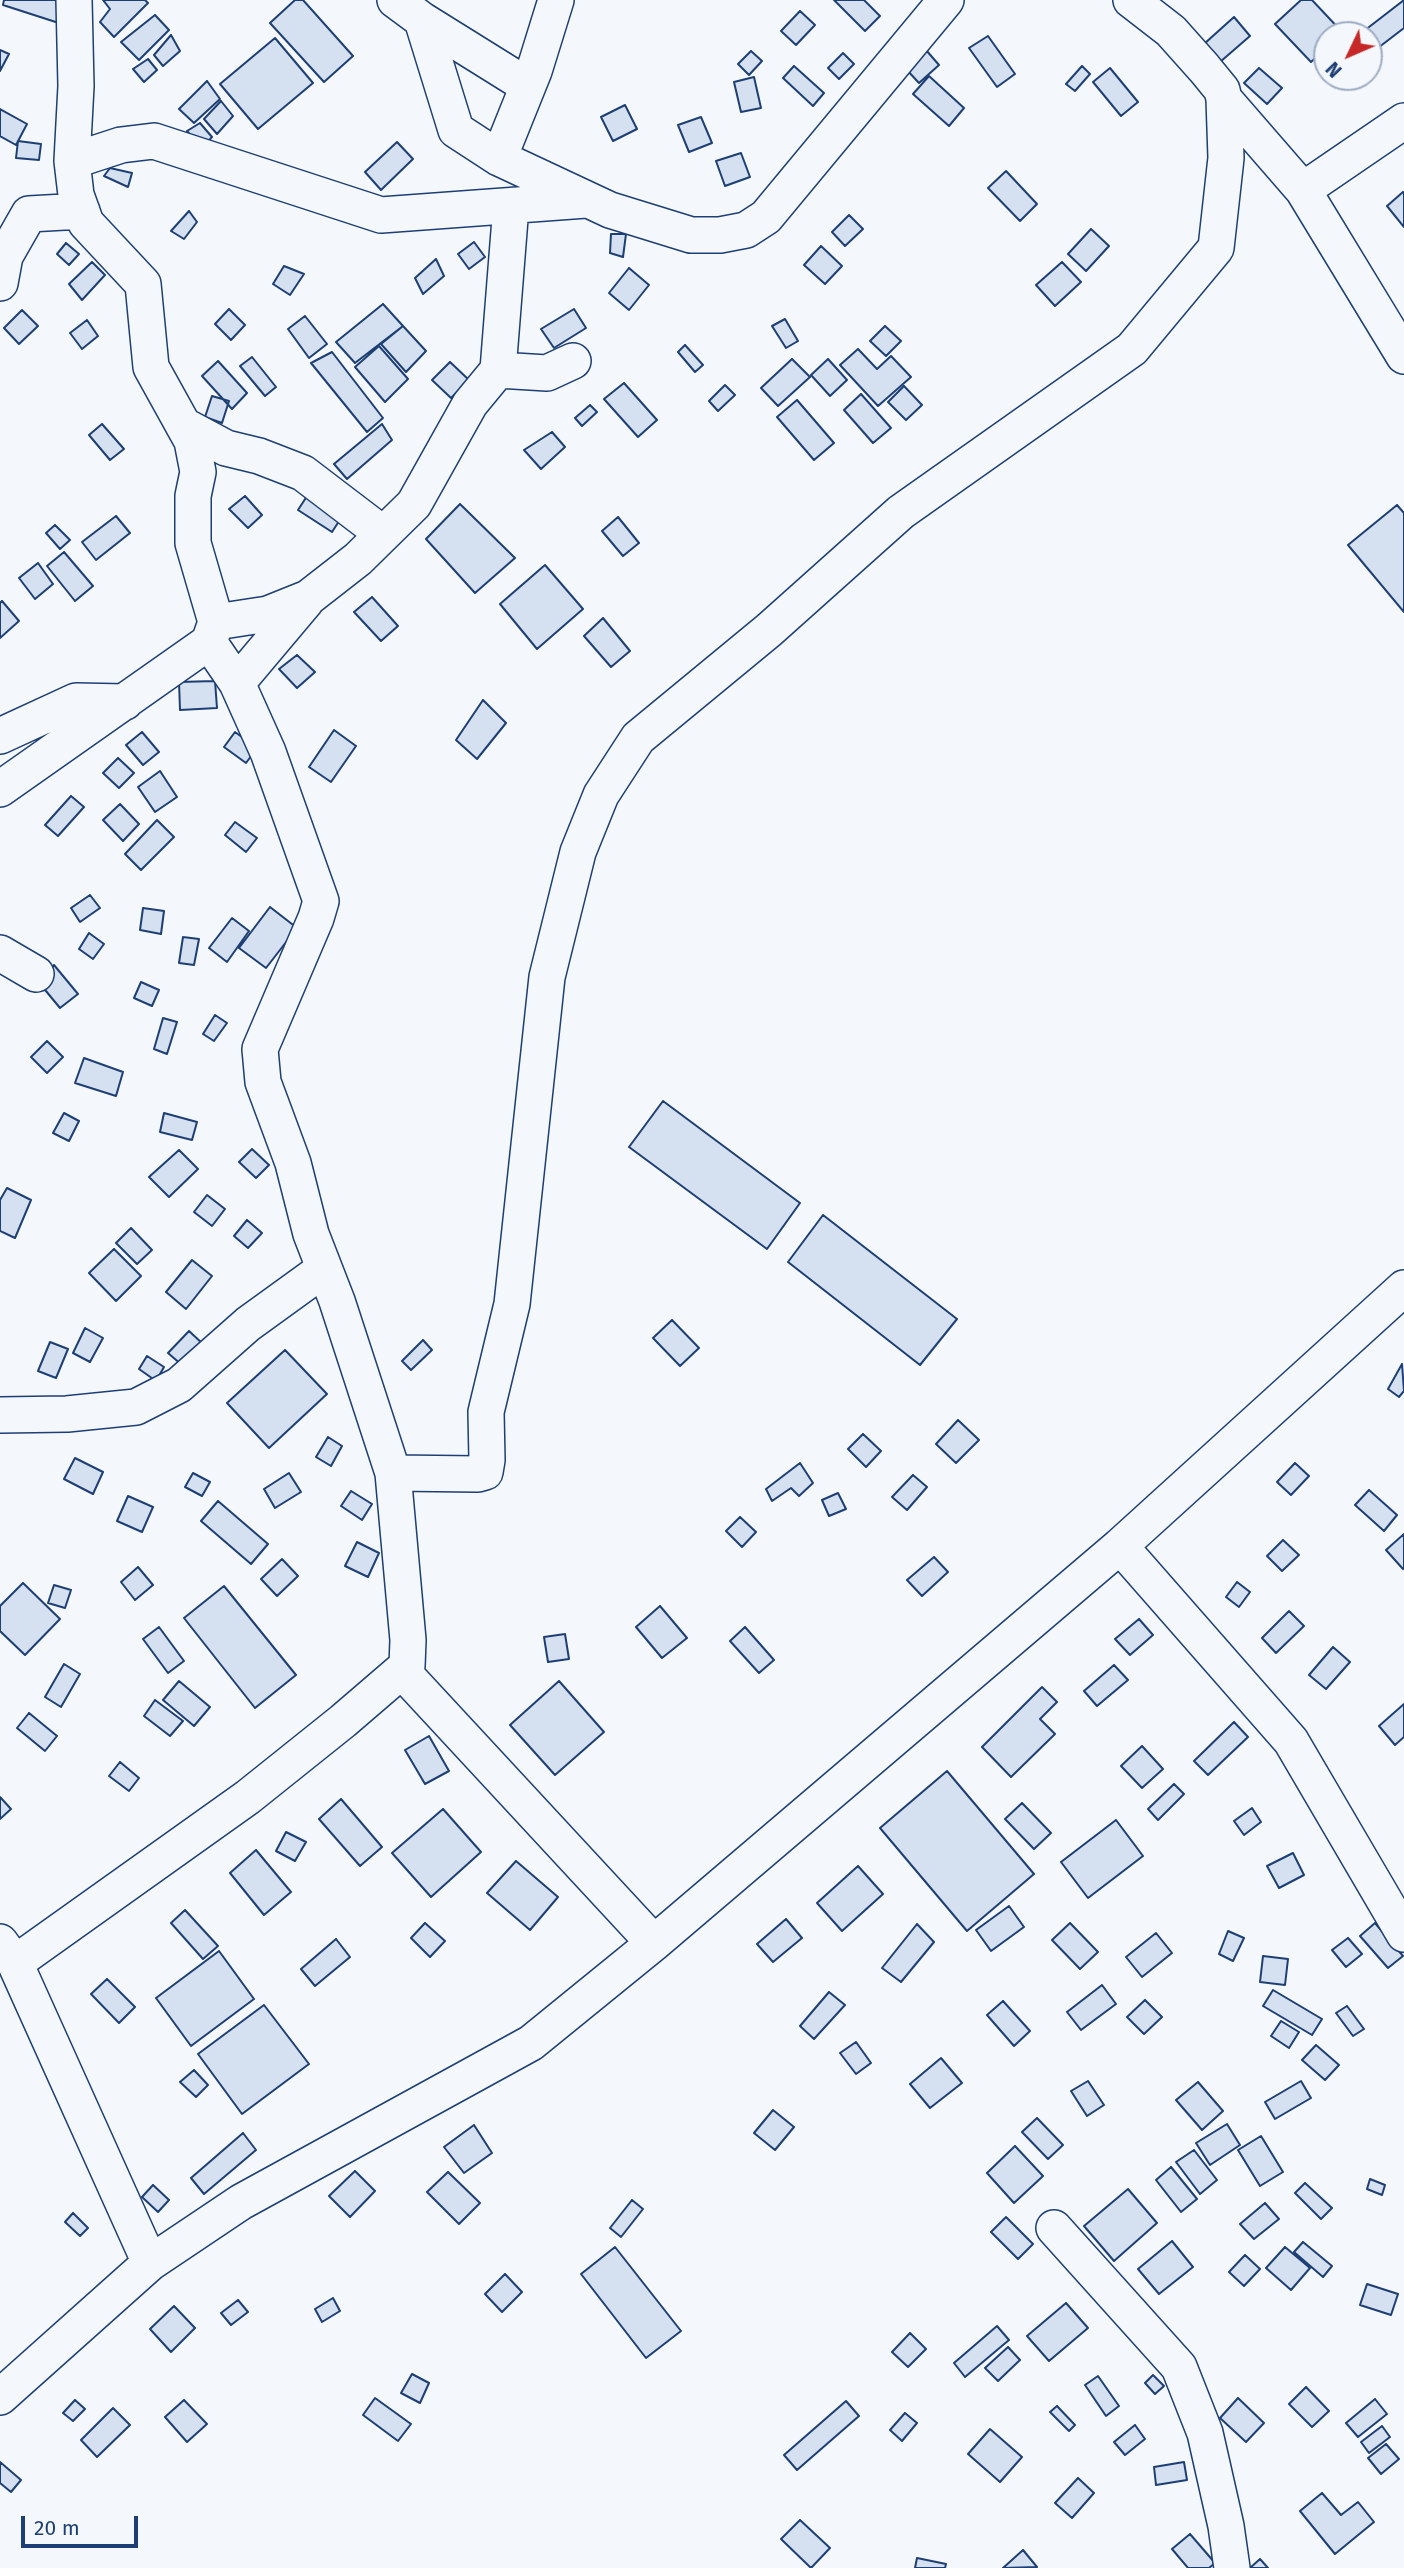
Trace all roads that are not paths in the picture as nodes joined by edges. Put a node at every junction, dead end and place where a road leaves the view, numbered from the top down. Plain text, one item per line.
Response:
1 (74, 0) edge
2 (556, 0) edge
3 (946, 0) edge
4 (1131, 0) edge
5 (409, 10) edge
6 (528, 86) junction
7 (1224, 99) junction
8 (1404, 121) edge
9 (499, 158) junction
10 (72, 161) junction
11 (1303, 190) junction
12 (589, 200) junction
13 (511, 206) junction
14 (82, 211) junction
15 (0, 283) edge
16 (1404, 356) edge
17 (573, 361) dead end
18 (498, 370) junction
19 (183, 425) junction
20 (383, 534) junction
21 (308, 598) junction
22 (212, 632) junction
23 (237, 683) junction
24 (125, 702) junction
25 (0, 736) edge
26 (0, 789) edge
27 (0, 953) edge
28 (36, 974) dead end
29 (324, 1269) junction
30 (1404, 1288) edge
31 (1, 1416) edge
32 (393, 1473) junction
33 (1120, 1546) junction
34 (402, 1671) junction
35 (1404, 1934) edge
36 (654, 1943) junction
37 (8, 1952) edge
38 (1054, 2228) dead end
39 (150, 2263) junction
40 (0, 2398) edge
41 (1232, 2568) edge

1 - 10 street
2 - 6 street
3 - 12 street
4 - 7 street
5 - 6 street
5 - 9 street
6 - 9 street
7 - 11 street
7 - 32 street
8 - 11 street
9 - 12 street
10 - 13 street
10 - 14 street
11 - 16 street
12 - 13 street
13 - 18 street
14 - 15 street
14 - 19 street
17 - 18 street
18 - 20 street
19 - 20 street
19 - 22 street
20 - 21 street
21 - 22 street
21 - 23 street
22 - 23 street
22 - 24 street
23 - 29 street
24 - 25 street
24 - 26 street
27 - 28 street
29 - 31 street
29 - 32 street
30 - 33 street
32 - 34 street
33 - 35 street
33 - 36 street
34 - 36 street
34 - 37 street
36 - 39 street
37 - 39 street
38 - 41 street
39 - 40 street

